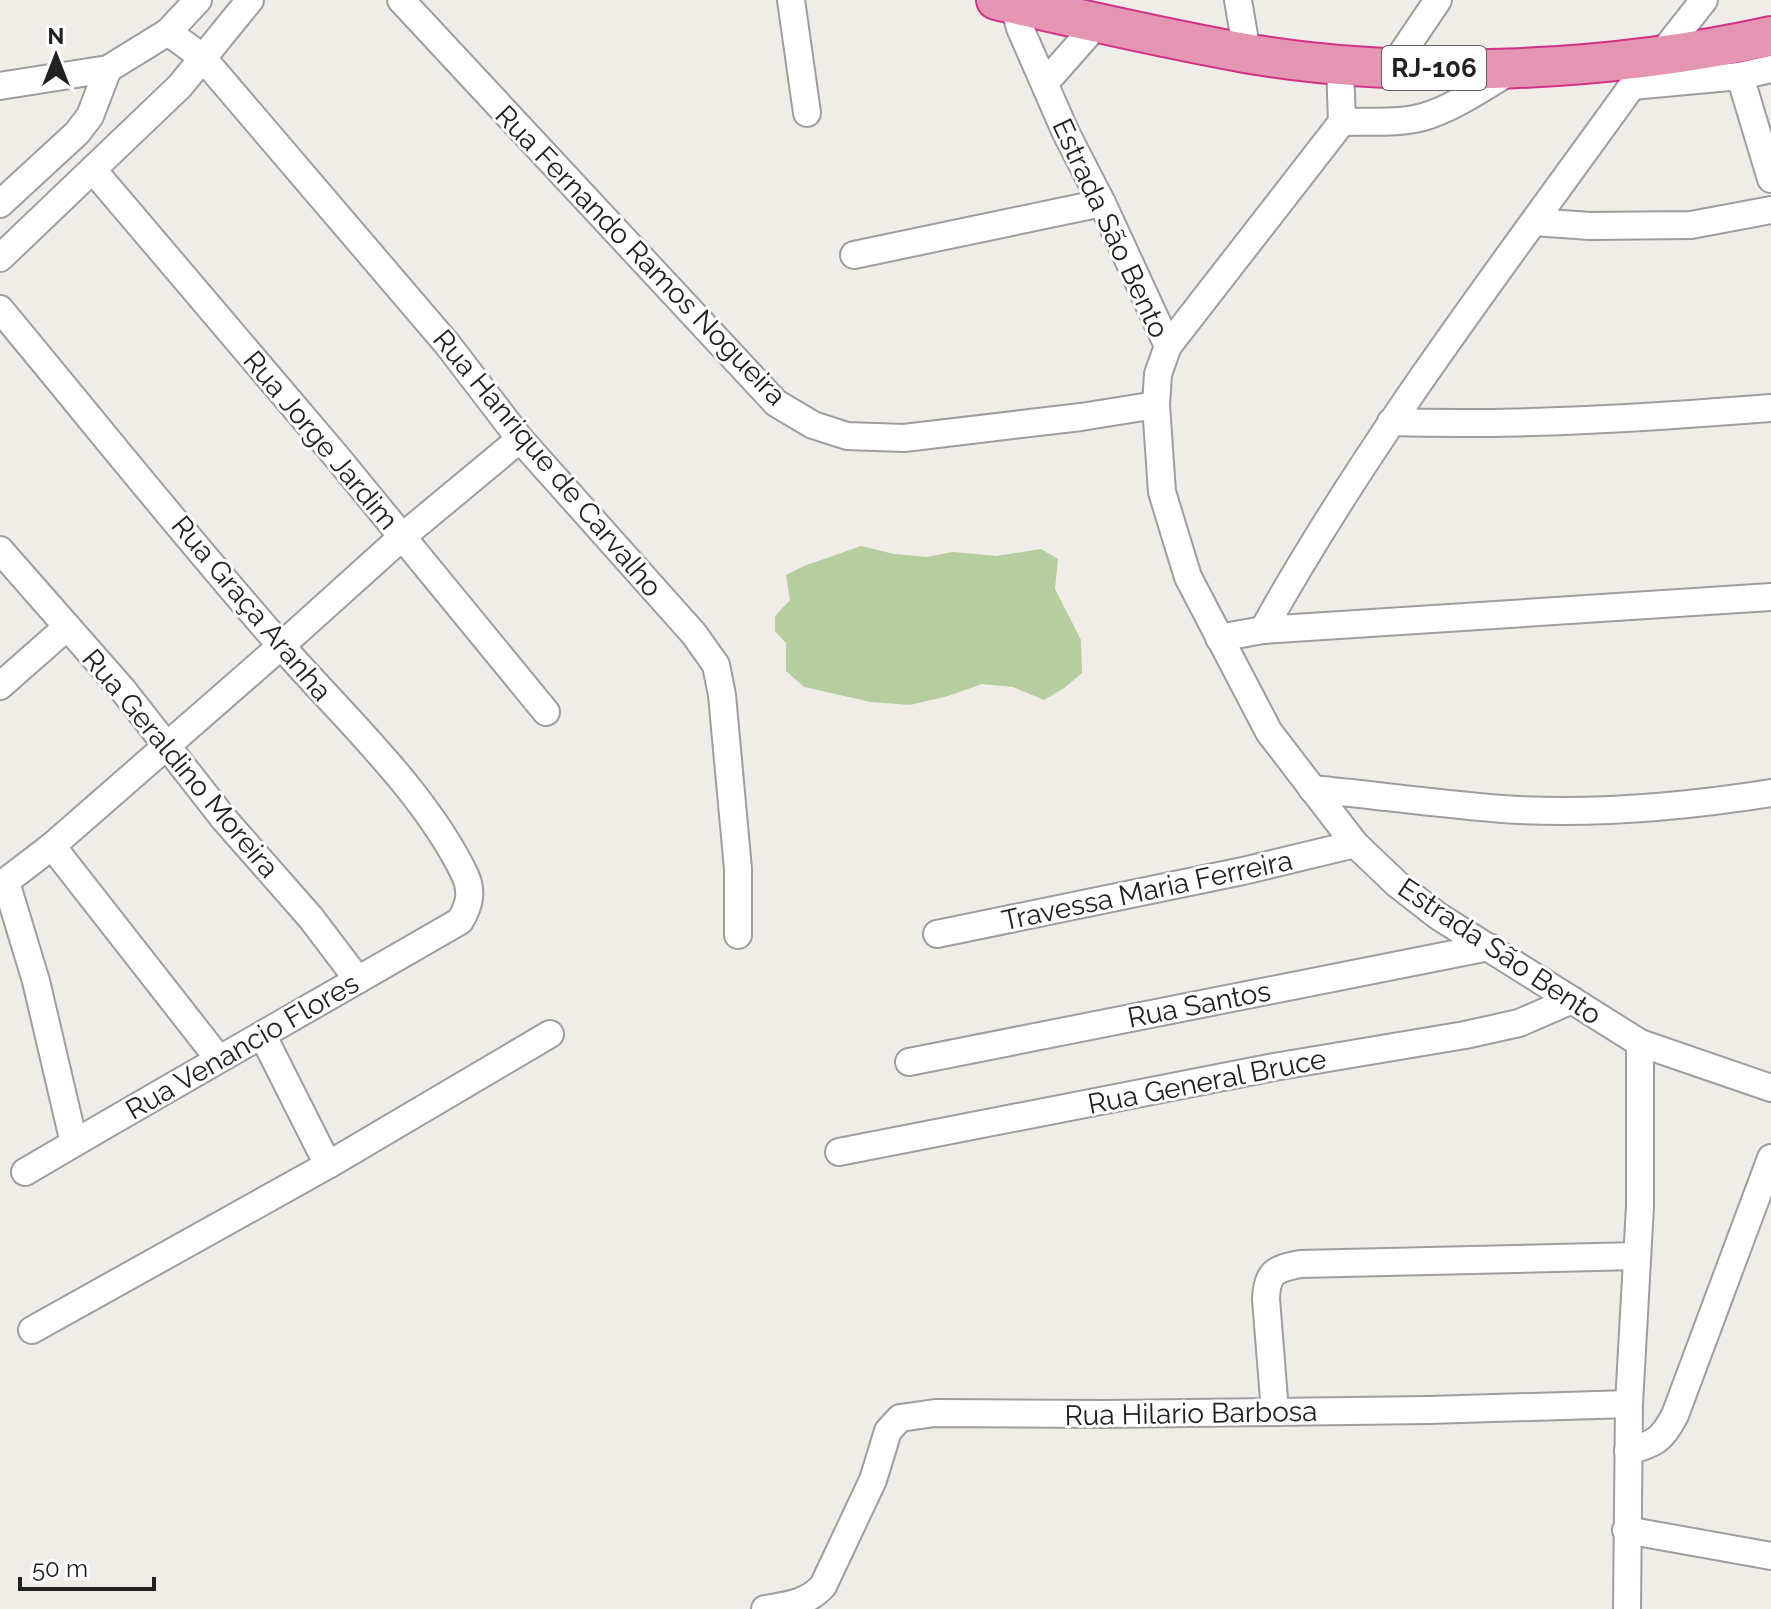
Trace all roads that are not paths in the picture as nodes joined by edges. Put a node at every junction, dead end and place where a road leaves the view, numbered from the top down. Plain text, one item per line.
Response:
1 (198, 0) edge
2 (250, 0) edge
3 (401, 0) edge
4 (791, 0) edge
5 (1238, 0) edge
6 (1438, 0) edge
7 (1704, 0) edge
8 (1005, 2) edge
9 (1097, 24) junction
10 (168, 32) junction
11 (1771, 36) edge
12 (1247, 53) junction
13 (202, 57) junction
14 (1659, 57) junction
15 (1340, 64) junction
16 (1517, 67) junction
17 (1392, 68) junction
18 (108, 69) junction
19 (1771, 69) edge
20 (1740, 76) junction
21 (1045, 83) junction
22 (0, 86) edge
23 (1632, 86) junction
24 (807, 113) dead end
25 (1342, 122) junction
26 (93, 170) junction
27 (1771, 179) edge
28 (1102, 203) junction
29 (0, 204) edge
30 (1771, 210) edge
31 (1534, 222) junction
32 (854, 255) dead end
33 (0, 258) edge
34 (0, 309) edge
35 (1168, 346) junction
36 (1156, 405) junction
37 (1771, 408) edge
38 (1391, 422) junction
39 (520, 439) junction
40 (402, 537) junction
41 (0, 550) edge
42 (1771, 597) edge
43 (67, 627) junction
44 (1263, 630) junction
45 (1219, 638) junction
46 (281, 646) junction
47 (0, 686) edge
48 (546, 712) dead end
49 (166, 744) junction
50 (1312, 789) junction
51 (1771, 793) edge
52 (1355, 844) junction
53 (52, 846) junction
54 (3, 884) edge
55 (460, 921) joint
56 (937, 934) dead end
57 (738, 935) dead end
58 (1489, 947) junction
59 (358, 980) junction
60 (1572, 1000) junction
61 (550, 1034) dead end
62 (263, 1036) junction
63 (1640, 1043) junction
64 (218, 1058) junction
65 (909, 1062) dead end
66 (1771, 1088) edge
67 (74, 1143) junction
68 (839, 1152) dead end
69 (1771, 1158) edge
70 (328, 1165) junction
71 (25, 1172) dead end
72 (1637, 1256) junction
73 (32, 1330) dead end
74 (1629, 1404) junction
75 (1275, 1412) junction
76 (1628, 1451) junction
77 (1626, 1530) junction
78 (1771, 1556) edge
79 (765, 1609) edge
80 (1627, 1609) edge

1 - 10 street
2 - 13 street
3 - 36 street, Rua Fernando Ramos Nogueira
4 - 24 street
5 - 12 street
6 - 17 street
7 - 14 street
8 - 9 highway, RJ-106
8 - 21 street, Estrada São Bento
9 - 12 highway, RJ-106
9 - 21 street, Estrada São Bento
10 - 13 street, Rua Hanrique de Carvalho
10 - 18 street
11 - 14 highway, RJ-106
12 - 15 highway, RJ-106
13 - 26 street
13 - 39 street, Rua Hanrique de Carvalho
14 - 16 highway, RJ-106
14 - 23 street
15 - 17 highway, RJ-106
15 - 25 street
16 - 17 highway, RJ-106
16 - 25 street
18 - 22 street
18 - 29 street
19 - 20 street
20 - 23 street
20 - 27 street
21 - 28 street, Estrada São Bento
23 - 31 street
25 - 35 street
26 - 33 street
26 - 40 street, Rua Jorge Jardim
28 - 32 street
28 - 35 street, Estrada São Bento
30 - 31 street
31 - 38 street
34 - 46 street, Rua Graça Aranha
35 - 36 street, Estrada São Bento
36 - 45 street, Estrada São Bento
37 - 38 street
38 - 44 street
39 - 40 street
39 - 57 street, Rua Hanrique de Carvalho
40 - 46 street
40 - 48 street, Rua Jorge Jardim
41 - 43 street, Rua Geraldino Moreira
42 - 44 street
43 - 47 street
43 - 49 street, Rua Geraldino Moreira
44 - 45 street
45 - 50 street, Estrada São Bento
46 - 49 street
46 - 55 street, Rua Graça Aranha
49 - 53 street
49 - 59 street, Rua Geraldino Moreira
50 - 51 street
50 - 52 street, Estrada São Bento
52 - 56 street, Travessa Maria Ferreira
52 - 58 street, Estrada São Bento
53 - 54 street
53 - 64 street
54 - 67 street
55 - 59 street, Rua Venancio Flores
58 - 60 street, Estrada São Bento
58 - 65 street, Rua Santos
59 - 62 street, Rua Venancio Flores
60 - 63 street, Estrada São Bento
60 - 68 street, Rua General Bruce
61 - 70 street
62 - 64 street, Rua Venancio Flores
62 - 70 street
63 - 66 street, Estrada São Bento
63 - 72 street
64 - 67 street, Rua Venancio Flores
67 - 71 street, Rua Venancio Flores
69 - 76 street
70 - 73 street
72 - 74 street
72 - 75 street
74 - 75 street, Rua Hilario Barbosa
74 - 76 street
75 - 79 street, Rua Hilario Barbosa
76 - 77 street
77 - 78 street
77 - 80 street

